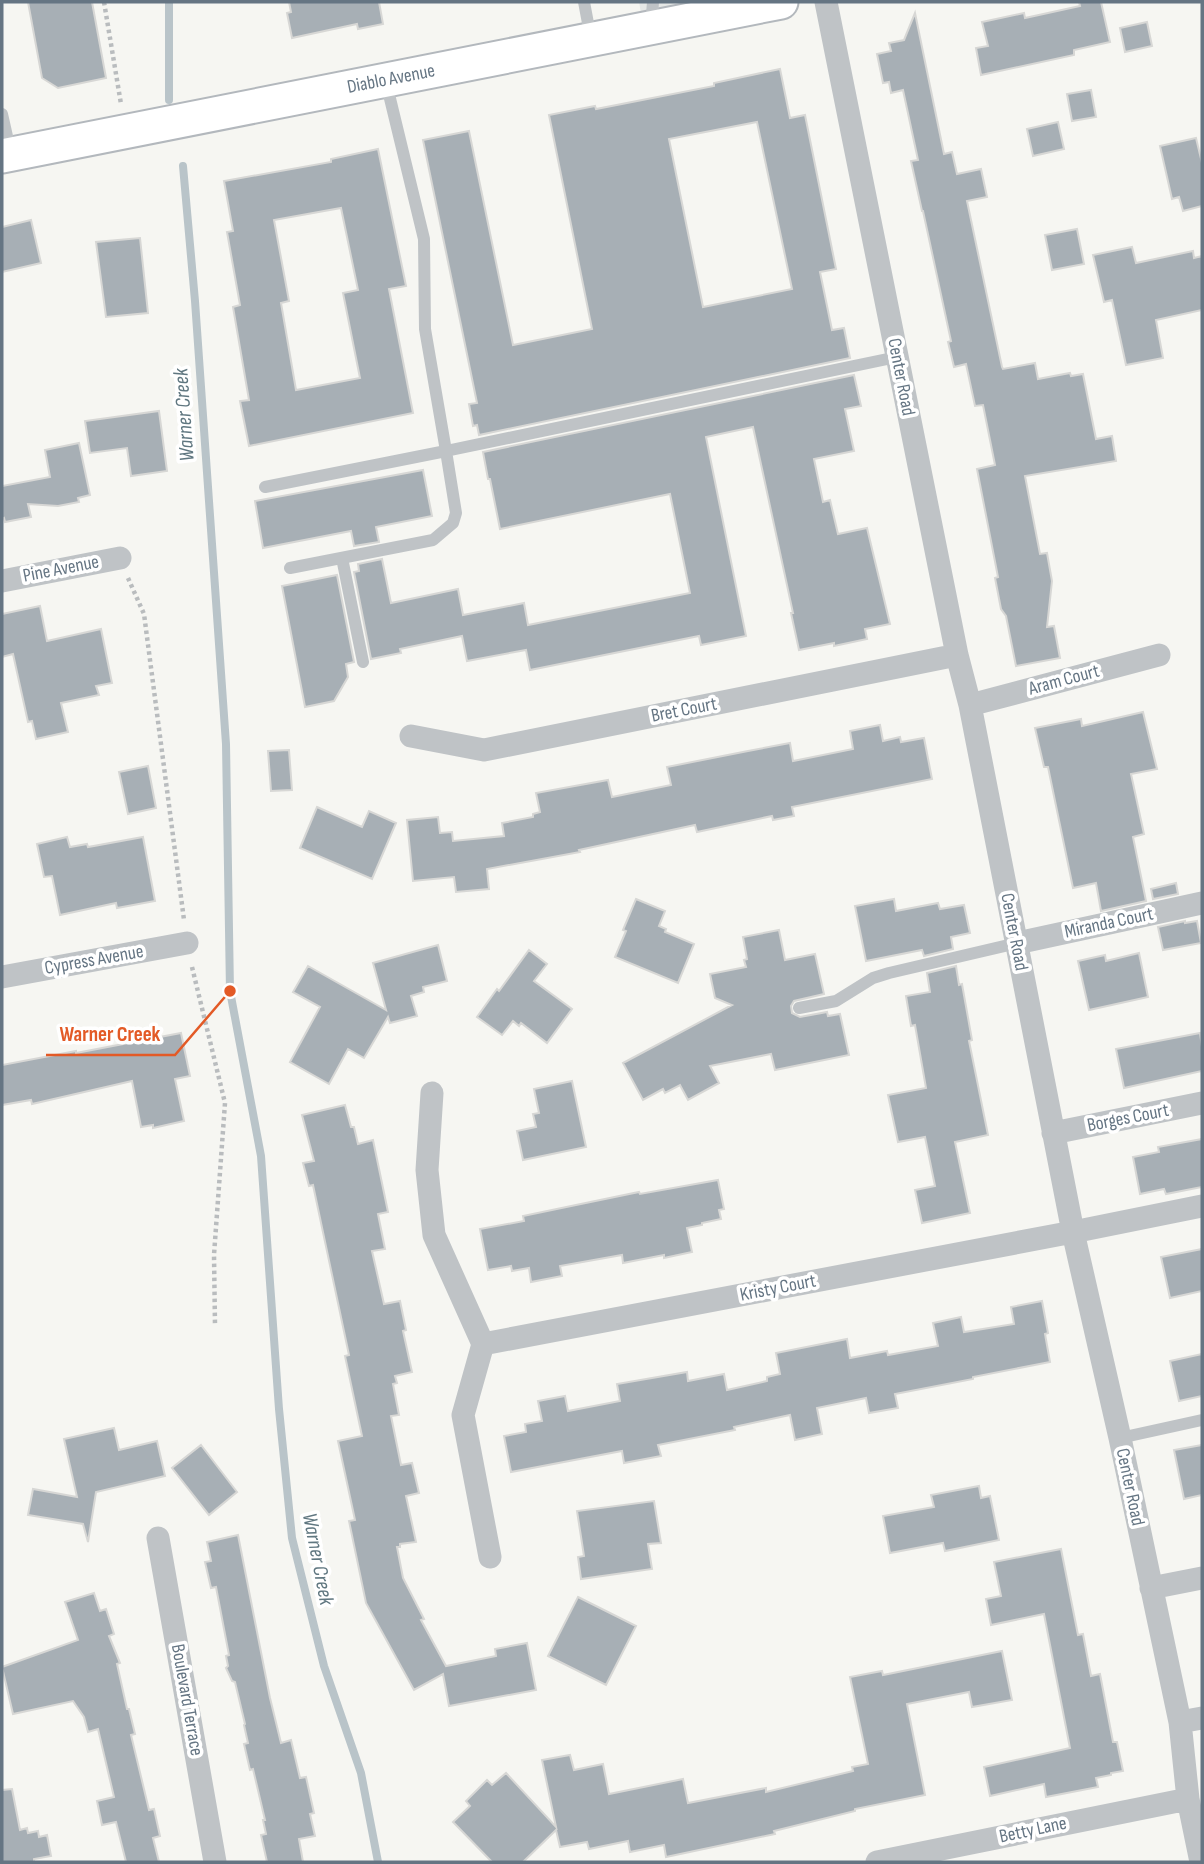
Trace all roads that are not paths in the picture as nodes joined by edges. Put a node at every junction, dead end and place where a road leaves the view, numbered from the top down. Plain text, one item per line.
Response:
1 (584, 2) edge
2 (826, 2) edge
3 (760, 4) edge
4 (652, 15) edge
5 (591, 39) junction
6 (385, 80) junction
7 (2, 114) edge
8 (6, 155) edge
9 (897, 357) junction
10 (446, 451) junction
11 (265, 487) dead end
12 (120, 558) dead end
13 (342, 558) junction
14 (290, 568) dead end
15 (2, 581) edge
16 (957, 655) junction
17 (1158, 655) dead end
18 (363, 662) dead end
19 (970, 705) junction
20 (411, 736) dead end
21 (1202, 903) edge
22 (187, 943) dead end
23 (1017, 943) junction
24 (2, 977) edge
25 (799, 1008) dead end
26 (432, 1093) dead end
27 (1202, 1103) edge
28 (1054, 1133) junction
29 (1202, 1206) edge
30 (1073, 1232) junction
31 (483, 1344) junction
32 (1202, 1420) edge
33 (1119, 1438) junction
34 (158, 1538) dead end
35 (490, 1557) dead end
36 (1202, 1578) edge
37 (1151, 1588) junction
38 (1191, 1720) edge
39 (1188, 1799) junction
40 (215, 1862) edge
41 (877, 1862) edge
42 (1201, 1862) edge

1 - 5 lane
2 - 9 street, Center Road
3 - 4 street, Diablo Avenue
4 - 5 street, Diablo Avenue
5 - 6 street, Diablo Avenue
6 - 8 street, Diablo Avenue
6 - 10 lane
7 - 8 lane
9 - 10 lane
9 - 16 street, Center Road
10 - 11 lane
10 - 13 lane
12 - 15 street, Pine Avenue
13 - 14 lane
13 - 18 lane
16 - 19 street, Center Road
16 - 20 street, Bret Court
17 - 19 street, Aram Court
19 - 23 street, Center Road
21 - 23 street, Miranda Court
22 - 24 street, Cypress Avenue
23 - 25 lane
23 - 28 street, Center Road
26 - 31 street
27 - 28 street, Borges Court
28 - 30 street, Center Road
29 - 30 street, Kristy Court
30 - 31 street, Kristy Court
30 - 33 street, Center Road
31 - 35 street
32 - 33 lane
33 - 37 street, Center Road
34 - 40 street, Boulevard Terrace
36 - 37 street
37 - 38 street, Center Road
38 - 39 street, Center Road
39 - 41 street, Betty Lane
39 - 42 street, Center Road

